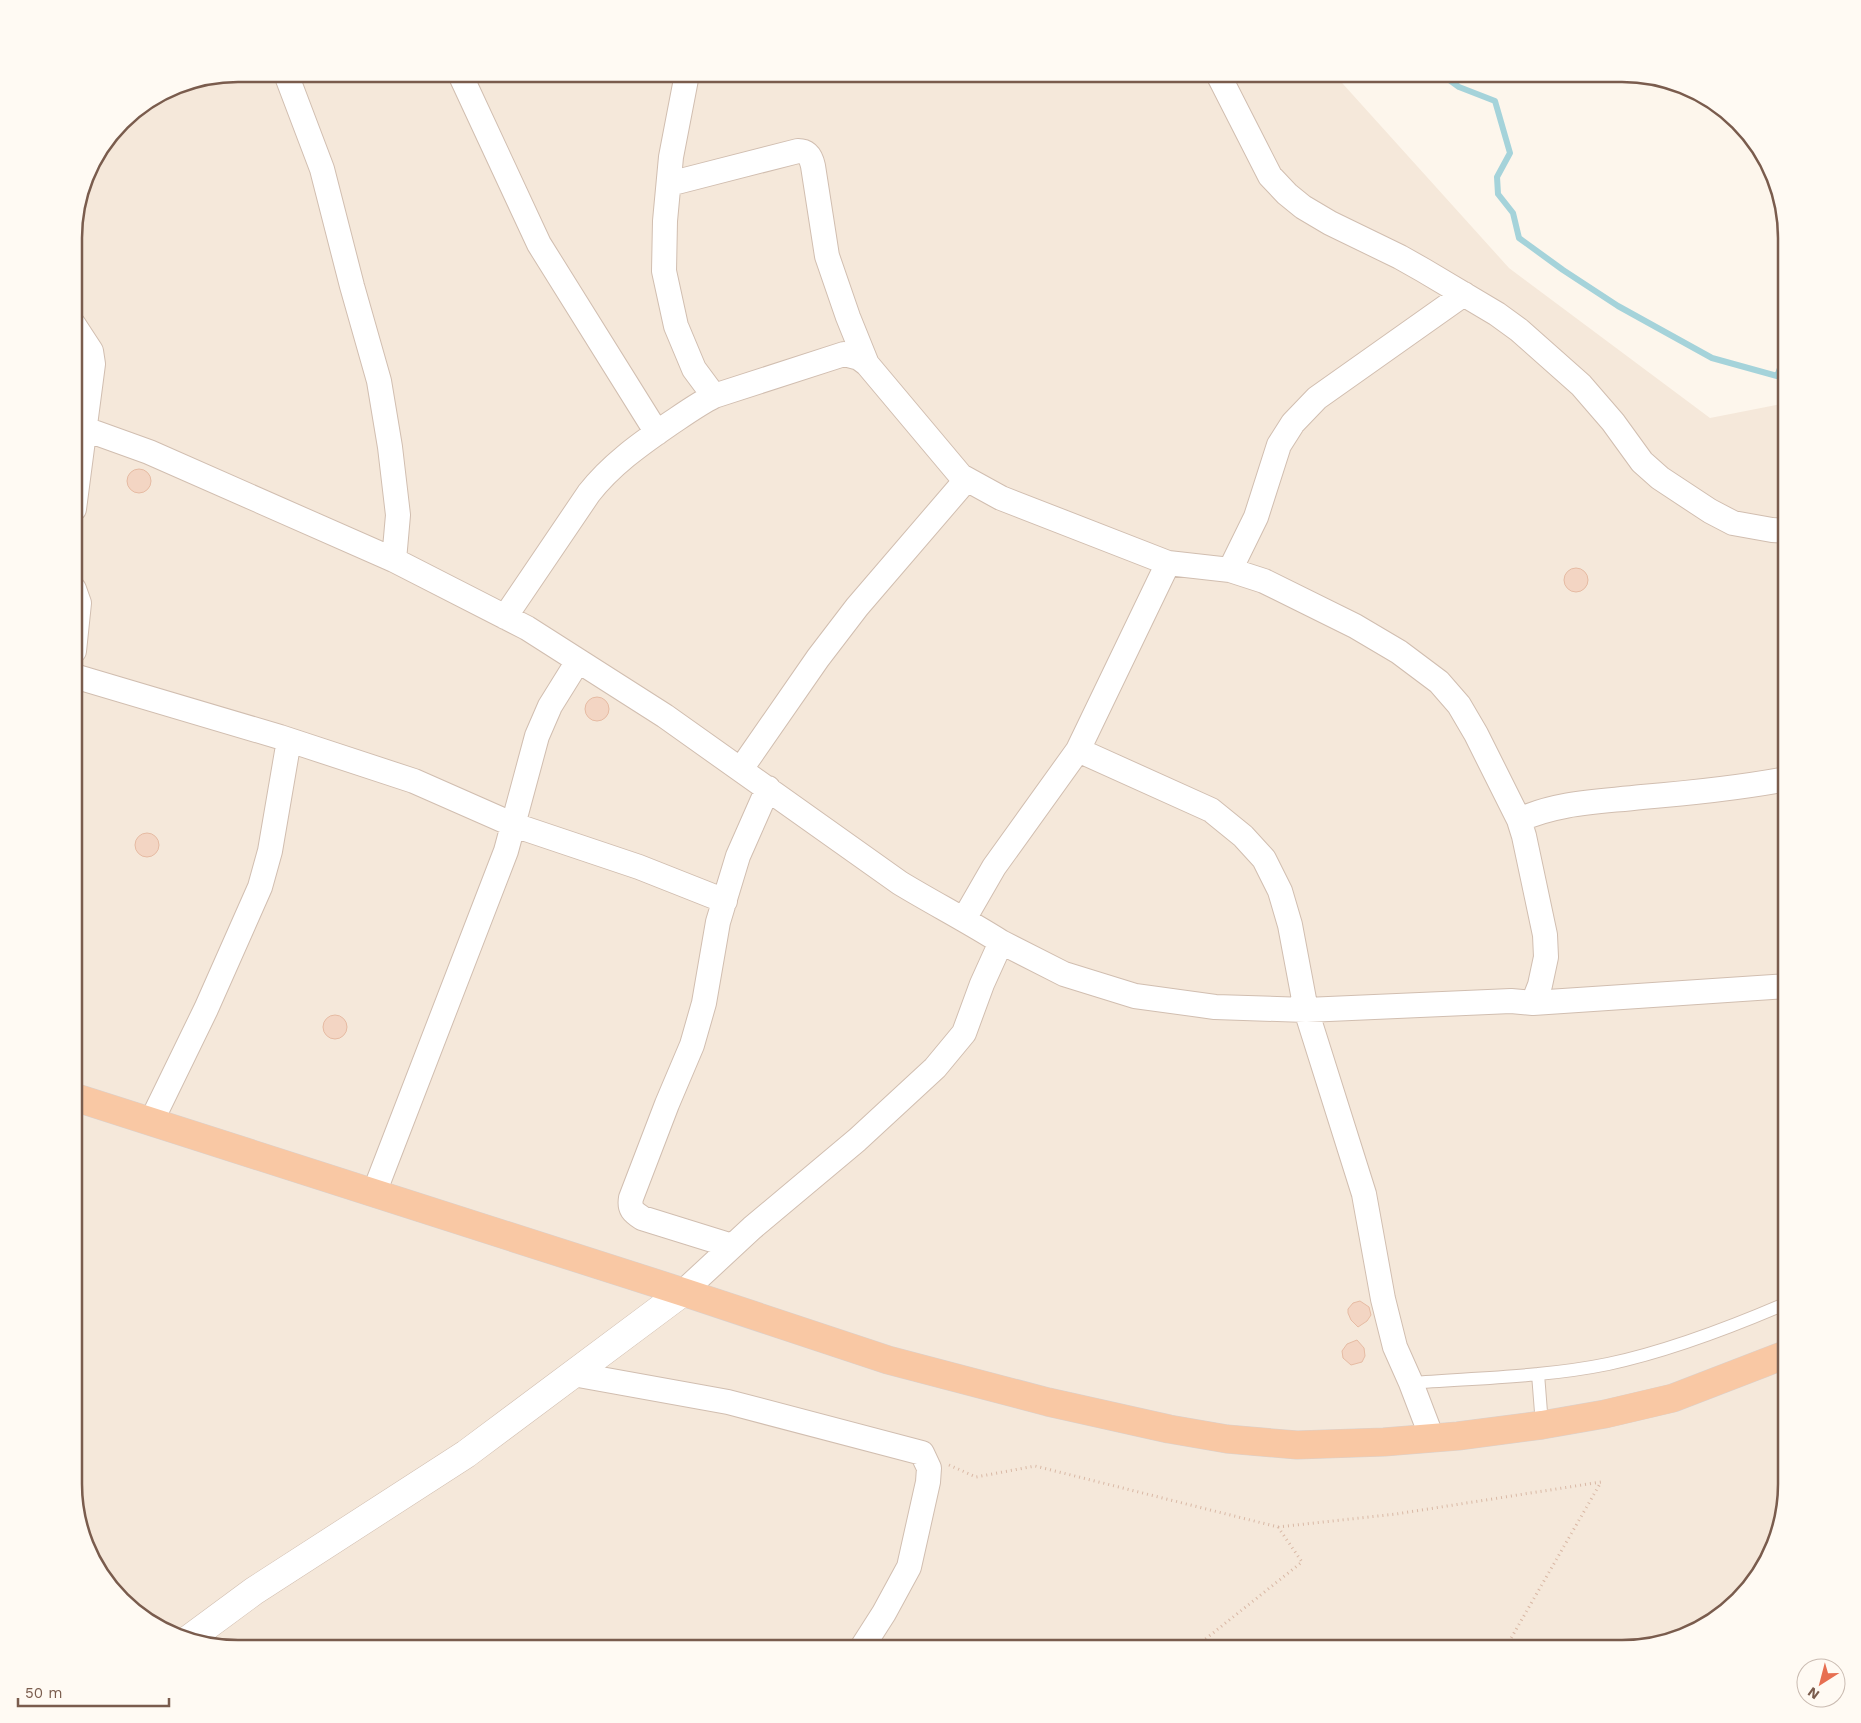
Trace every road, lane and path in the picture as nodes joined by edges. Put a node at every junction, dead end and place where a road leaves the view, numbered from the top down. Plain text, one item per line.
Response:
1 (289, 82) edge
2 (464, 82) edge
3 (685, 82) edge
4 (1222, 82) edge
5 (669, 184) junction
6 (1464, 294) junction
7 (83, 338) edge
8 (867, 364) junction
9 (714, 396) junction
10 (83, 413) edge
11 (83, 427) edge
12 (657, 433) junction
13 (966, 480) junction
14 (1778, 530) edge
15 (394, 560) junction
16 (1168, 563) junction
17 (1230, 570) junction
18 (506, 618) junction
19 (578, 660) junction
20 (83, 679) edge
21 (289, 740) junction
22 (1078, 750) junction
23 (741, 770) junction
24 (1778, 781) edge
25 (768, 788) junction
26 (1519, 820) junction
27 (514, 825) junction
28 (724, 901) junction
29 (964, 919) junction
30 (1001, 942) junction
31 (1778, 987) edge
32 (1533, 1003) junction
33 (1306, 1010) junction
34 (83, 1100) edge
35 (151, 1122) junction
36 (374, 1193) junction
37 (732, 1246) junction
38 (683, 1292) junction
39 (1778, 1307) edge
40 (1778, 1357) edge
41 (573, 1374) junction
42 (1538, 1374) junction
43 (1411, 1383) junction
44 (1542, 1425) junction
45 (1432, 1438) junction
46 (922, 1453) junction
47 (1278, 1527) junction
48 (195, 1634) edge
49 (867, 1640) edge
50 (1204, 1640) edge
51 (1510, 1640) edge

1 - 15 street
2 - 12 street
3 - 5 street
4 - 6 street
5 - 8 street
5 - 9 street
6 - 14 street
6 - 17 street
7 - 10 street
8 - 9 street
8 - 13 street
9 - 12 street
11 - 15 street
12 - 18 street
13 - 16 street
13 - 23 street
15 - 18 street
16 - 17 street
16 - 22 street
17 - 26 street
18 - 19 street
19 - 23 street
19 - 27 street
20 - 21 street
21 - 27 street
21 - 35 street
22 - 29 street
22 - 33 street
23 - 25 street
24 - 26 street
25 - 28 street
25 - 29 street
26 - 32 street
27 - 28 street
27 - 36 street
28 - 37 street
29 - 30 street
30 - 33 street
30 - 37 street
31 - 32 street
32 - 33 street
33 - 43 street
34 - 35 highway
35 - 36 highway
36 - 38 highway
37 - 38 street
38 - 41 street
38 - 45 highway
39 - 42 lane
40 - 44 highway
41 - 46 street
41 - 48 street
42 - 43 lane
42 - 44 lane
43 - 45 street
44 - 45 highway
46 - 47 path
46 - 49 street
47 - 50 path
47 - 51 path

